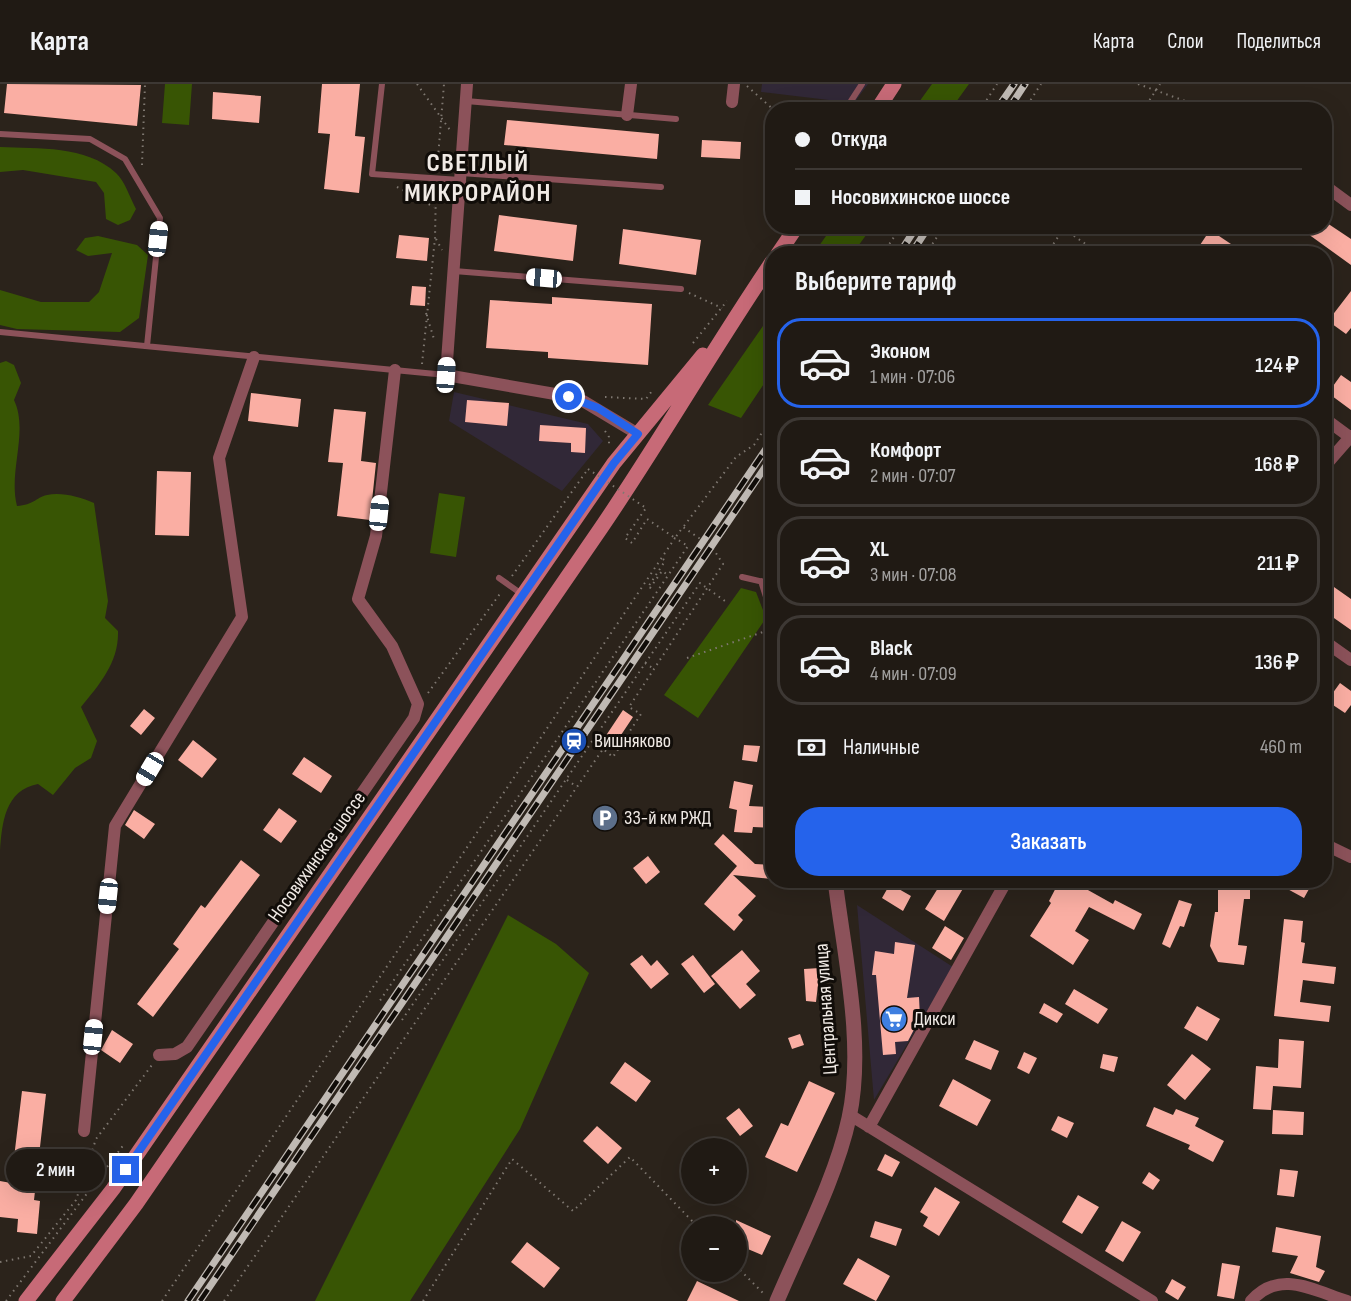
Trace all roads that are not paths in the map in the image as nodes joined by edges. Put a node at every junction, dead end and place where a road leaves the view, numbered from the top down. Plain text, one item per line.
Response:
1 (382, 84) edge
2 (467, 84) edge
3 (631, 84) edge
4 (734, 84) edge
5 (862, 84) edge
6 (894, 84) edge
7 (850, 100) dead end
8 (465, 101) junction
9 (732, 102) dead end
10 (882, 102) edge
11 (627, 115) junction
12 (676, 119) dead end
13 (0, 134) edge
14 (460, 176) junction
15 (661, 187) dead end
16 (1332, 192) edge
17 (1351, 205) edge
18 (765, 270) edge
19 (453, 271) junction
20 (681, 289) road end
21 (734, 305) junction
22 (0, 332) edge
23 (147, 346) junction
24 (254, 357) junction
25 (395, 370) junction
26 (446, 375) junction
27 (1332, 424) edge
28 (638, 434) junction
29 (1351, 437) edge
30 (656, 447) junction
31 (1332, 458) edge
32 (742, 577) dead end
33 (499, 578) dead end
34 (761, 581) junction
35 (765, 582) edge
36 (765, 594) edge
37 (523, 595) junction
38 (1332, 647) edge
39 (1351, 660) edge
40 (1332, 848) edge
41 (1351, 857) edge
42 (836, 888) edge
43 (1003, 888) edge
44 (159, 1055) road end
45 (850, 1115) junction
46 (869, 1128) junction
47 (84, 1131) dead end
48 (26, 1301) edge
49 (63, 1301) edge
50 (777, 1301) edge
51 (1152, 1301) edge
52 (1251, 1301) edge
53 (1347, 1301) edge

1 - 14 lane
2 - 8 street
3 - 11 street
4 - 9 street
5 - 7 lane
6 - 10 main road
8 - 11 lane
8 - 14 street
11 - 12 lane
13 - 23 lane
14 - 15 lane
14 - 19 street
16 - 17 street
18 - 21 main road, Носовихинское шоссе
19 - 20 lane
19 - 26 street
21 - 28 main road, Носовихинское шоссе
21 - 30 main road, Носовихинское шоссе
22 - 23 lane
23 - 24 lane
24 - 25 lane
24 - 47 street
25 - 26 lane
25 - 44 street
26 - 28 street
27 - 29 street
28 - 30 street
28 - 37 main road, Носовихинское шоссе
29 - 31 street
30 - 49 main road, Носовихинское шоссе
32 - 34 lane
33 - 37 lane
34 - 35 lane
34 - 36 lane
37 - 48 main road, Носовихинское шоссе
38 - 39 street
40 - 41 street
42 - 45 street, Центральная улица
43 - 46 street
45 - 46 street
45 - 50 street, Центральная улица
46 - 51 street
52 - 53 street

